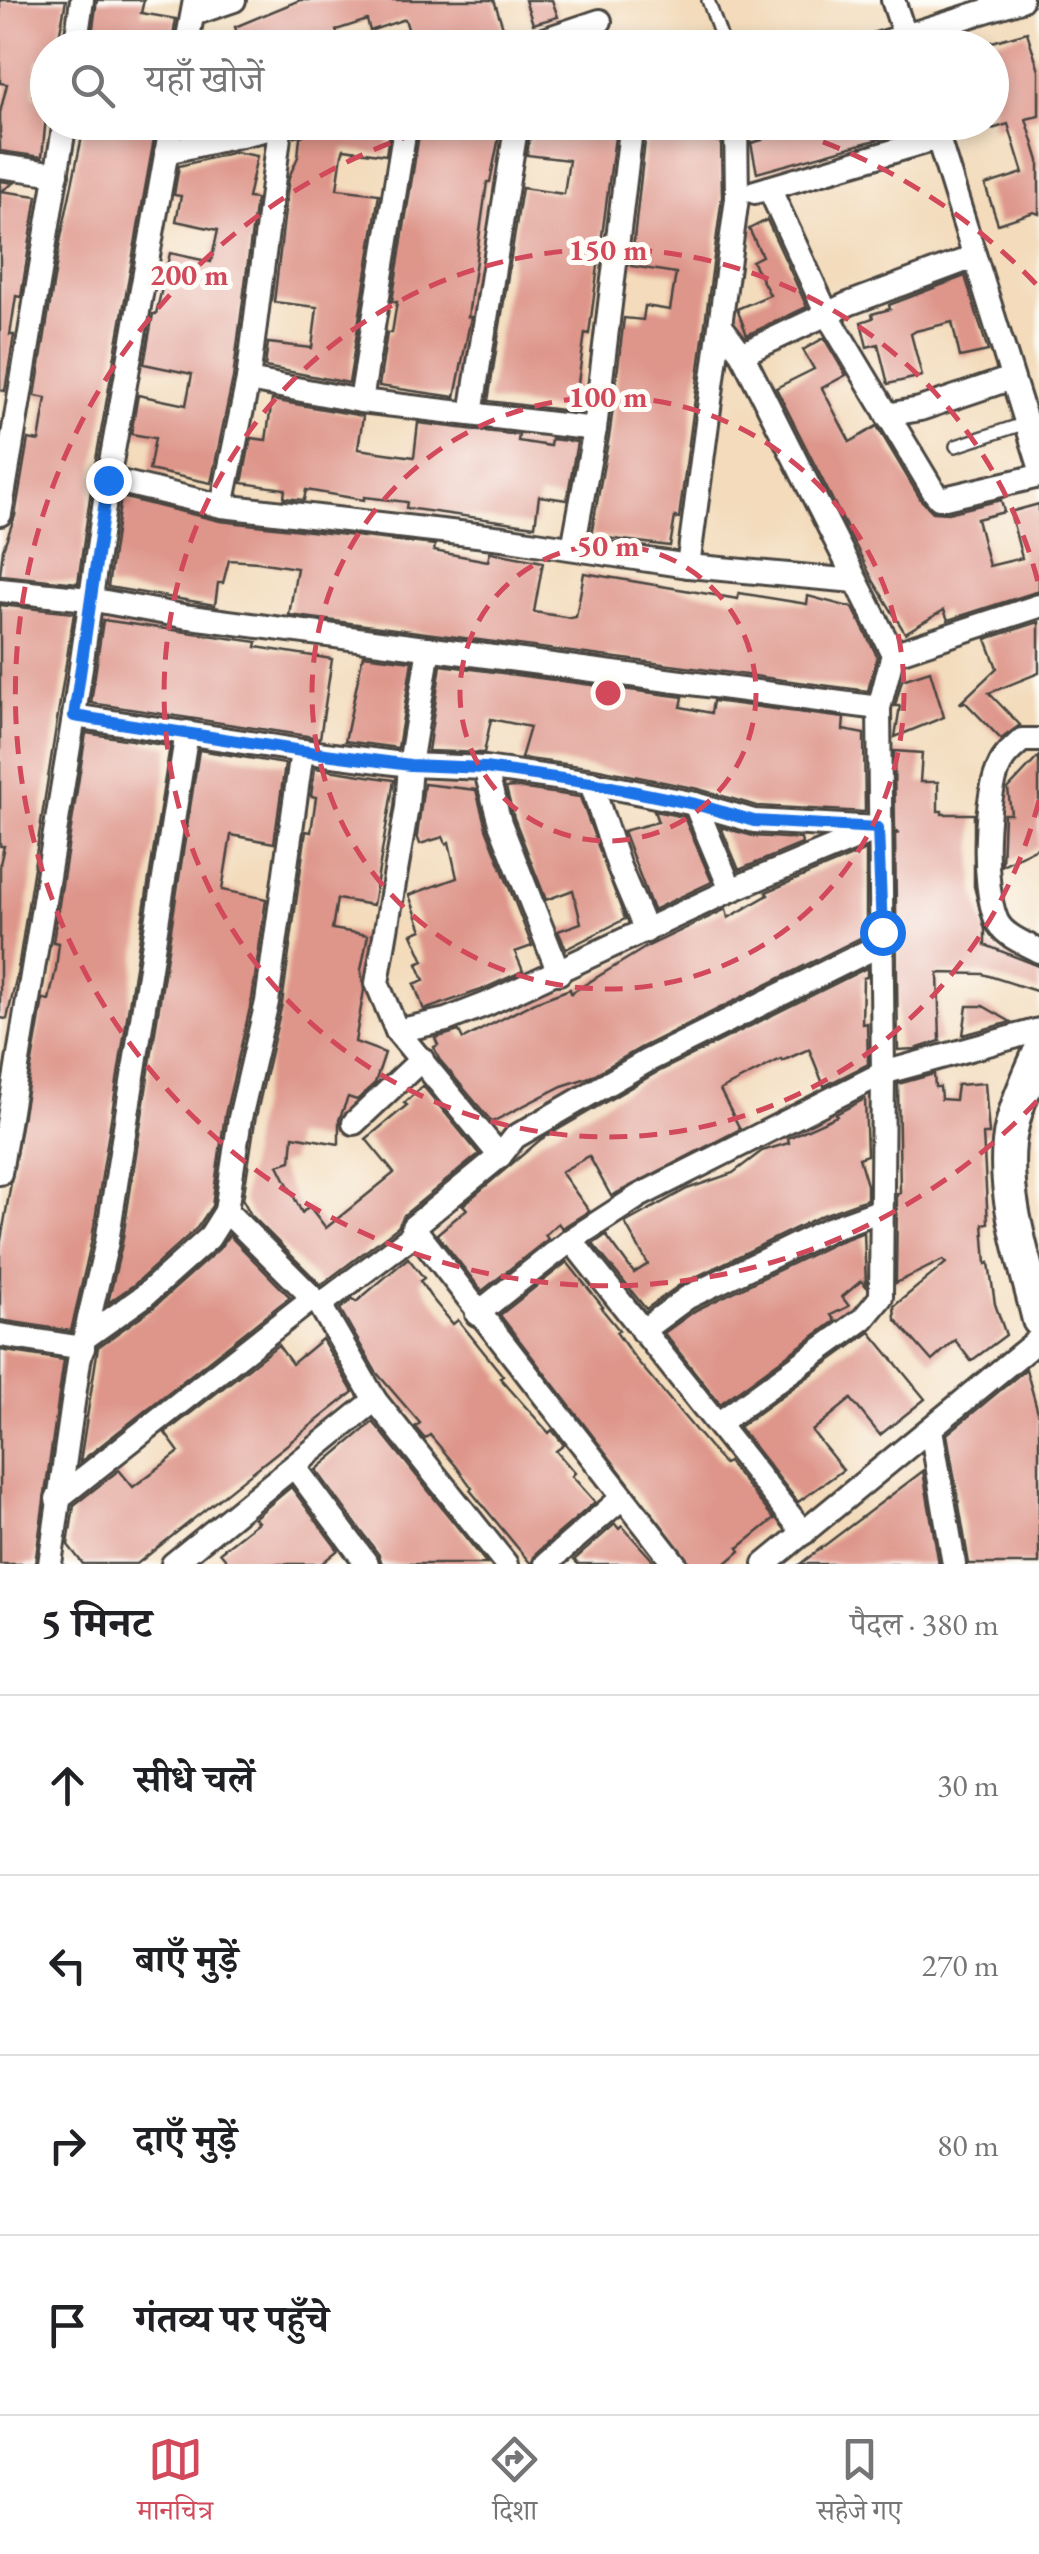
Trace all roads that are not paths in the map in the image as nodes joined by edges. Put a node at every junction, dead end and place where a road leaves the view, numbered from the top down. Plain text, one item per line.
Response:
1 (82, 0) edge
2 (234, 0) edge
3 (708, 0) edge
4 (892, 0) edge
5 (1021, 0) edge
6 (194, 7) edge
7 (600, 20) dead end
8 (78, 30) edge
9 (572, 30) edge
10 (719, 30) edge
11 (903, 30) edge
12 (938, 30) edge
13 (62, 140) edge
14 (168, 140) edge
15 (223, 140) edge
16 (287, 140) edge
17 (403, 140) edge
18 (514, 140) edge
19 (630, 140) edge
20 (736, 140) edge
21 (907, 140) edge
22 (939, 140) edge
23 (166, 152) junction
24 (0, 166) edge
25 (57, 174) junction
26 (769, 188) junction
27 (738, 198) junction
28 (974, 257) junction
29 (827, 314) junction
30 (721, 326) junction
31 (742, 354) junction
32 (1012, 378) junction
33 (248, 380) junction
34 (361, 400) junction
35 (471, 414) junction
36 (887, 415) junction
37 (1026, 423) junction
38 (595, 429) junction
39 (956, 446) dead end
40 (1039, 463) edge
41 (1039, 476) edge
42 (108, 480) junction
43 (222, 506) junction
44 (0, 514) edge
45 (573, 548) junction
46 (688, 566) junction
47 (855, 580) junction
48 (0, 590) edge
49 (89, 599) junction
50 (1039, 606) edge
51 (429, 648) junction
52 (893, 654) junction
53 (879, 708) junction
54 (74, 716) junction
55 (187, 732) junction
56 (1039, 740) edge
57 (302, 751) junction
58 (410, 765) junction
59 (485, 768) junction
60 (591, 783) junction
61 (695, 804) junction
62 (878, 828) junction
63 (731, 890) junction
64 (646, 931) junction
65 (882, 944) junction
66 (1039, 951) edge
67 (559, 973) junction
68 (1039, 1030) edge
69 (397, 1031) junction
70 (1039, 1054) edge
71 (422, 1059) junction
72 (883, 1073) junction
73 (7, 1085) edge
74 (354, 1122) dead end
75 (500, 1156) junction
76 (0, 1173) edge
77 (226, 1211) junction
78 (880, 1212) junction
79 (417, 1232) junction
80 (571, 1240) junction
81 (316, 1302) junction
82 (477, 1314) junction
83 (1039, 1320) edge
84 (642, 1332) junction
85 (0, 1335) edge
86 (1039, 1339) edge
87 (84, 1342) junction
88 (375, 1400) junction
89 (719, 1422) junction
90 (931, 1430) junction
91 (294, 1466) junction
92 (622, 1498) junction
93 (57, 1499) junction
94 (804, 1533) junction
95 (200, 1556) edge
96 (55, 1559) edge
97 (173, 1564) edge
98 (367, 1564) edge
99 (506, 1564) edge
100 (546, 1564) edge
101 (675, 1564) edge
102 (765, 1564) edge
103 (954, 1564) edge

1 - 8 street
2 - 6 street
3 - 10 lane
4 - 11 street
5 - 12 street
7 - 9 street
13 - 25 street
14 - 23 street
15 - 23 street
16 - 33 street
17 - 34 street
18 - 35 street
19 - 38 street
20 - 27 street
21 - 26 street
22 - 28 street
23 - 42 street
24 - 25 street
25 - 44 street
26 - 27 street
26 - 29 street
27 - 30 street
28 - 29 street
28 - 32 street
29 - 31 street
29 - 36 street
30 - 31 street
30 - 46 street
31 - 47 street
32 - 36 street
32 - 37 street
33 - 34 street
33 - 43 street
34 - 35 street
35 - 38 street
36 - 41 street
37 - 39 lane
37 - 40 street
38 - 45 street
42 - 43 street
42 - 49 street
43 - 45 street
45 - 46 street
46 - 47 street
47 - 52 street
48 - 49 street
49 - 51 street
49 - 54 street
50 - 52 street
51 - 53 street
51 - 58 street
52 - 53 street
53 - 62 street
54 - 55 street
54 - 73 street
55 - 57 street
55 - 87 street
56 - 66 street
57 - 58 street
57 - 77 street
58 - 59 street
58 - 69 street
59 - 60 street
59 - 67 street
60 - 61 street
60 - 64 street
61 - 62 street
61 - 63 street
62 - 63 street
62 - 65 street
63 - 64 street
64 - 67 street
65 - 72 street
65 - 75 street
67 - 69 street
68 - 72 street
69 - 71 street
70 - 83 street
71 - 74 street
71 - 75 street
72 - 78 street
72 - 80 street
73 - 76 street
75 - 79 street
77 - 81 street
77 - 87 street
78 - 84 street
78 - 89 street
79 - 81 street
79 - 82 street
80 - 82 street
80 - 84 street
81 - 88 street
81 - 93 street
82 - 92 street
84 - 89 street
85 - 87 street
86 - 90 street
87 - 93 street
88 - 91 street
88 - 99 street
89 - 94 street
90 - 94 street
90 - 103 street
91 - 95 street
91 - 98 street
92 - 100 street
92 - 101 street
93 - 96 street
94 - 102 street
95 - 97 street

